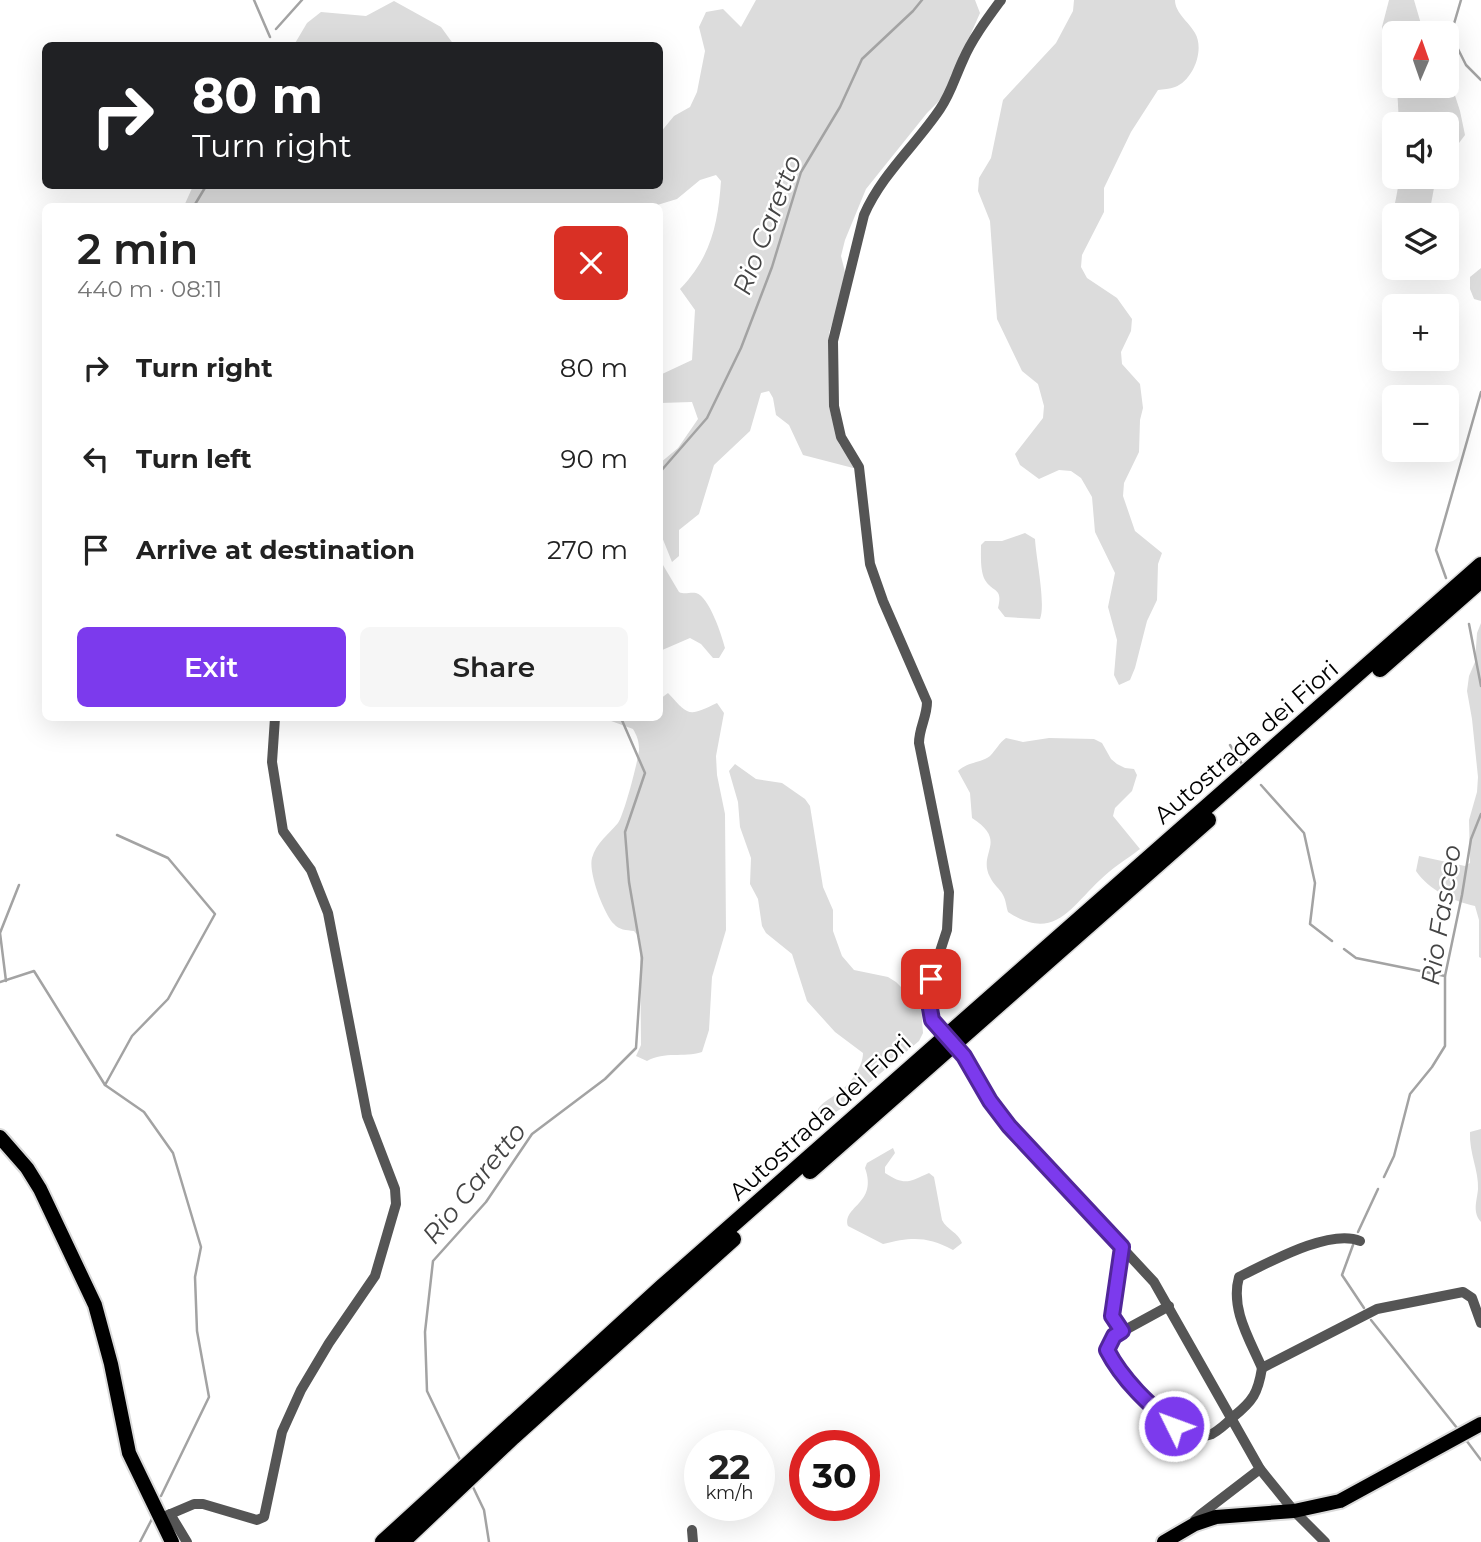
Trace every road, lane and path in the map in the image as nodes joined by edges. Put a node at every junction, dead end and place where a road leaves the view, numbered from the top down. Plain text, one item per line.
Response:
1 (1001, 0) edge
2 (1481, 565) edge
3 (1481, 580) edge
4 (275, 721) edge
5 (0, 1137) edge
6 (1360, 1241) dead end
7 (1122, 1247) junction
8 (1169, 1306) junction
9 (1481, 1322) edge
10 (1122, 1331) junction
11 (1262, 1368) junction
12 (1232, 1419) junction
13 (1481, 1424) edge
14 (1260, 1469) junction
15 (1294, 1511) junction
16 (166, 1516) junction
17 (1195, 1524) junction
18 (692, 1530) dead end
19 (172, 1542) edge
20 (187, 1542) edge
21 (383, 1542) edge
22 (402, 1542) edge
23 (693, 1542) edge
24 (1164, 1542) edge
25 (1325, 1542) edge

1 - 7 street, bridge
2 - 21 highway, Autostrada dei Fiori
3 - 22 highway, Autostrada dei Fiori
4 - 16 street
5 - 16 main road
6 - 11 street
7 - 8 street
7 - 10 street
8 - 10 street
8 - 12 street
9 - 11 street
10 - 12 street
11 - 12 street
12 - 14 street
13 - 15 main road
14 - 15 street
14 - 17 street
15 - 17 main road
15 - 25 street
16 - 19 main road
16 - 20 street
17 - 24 main road
18 - 23 street

